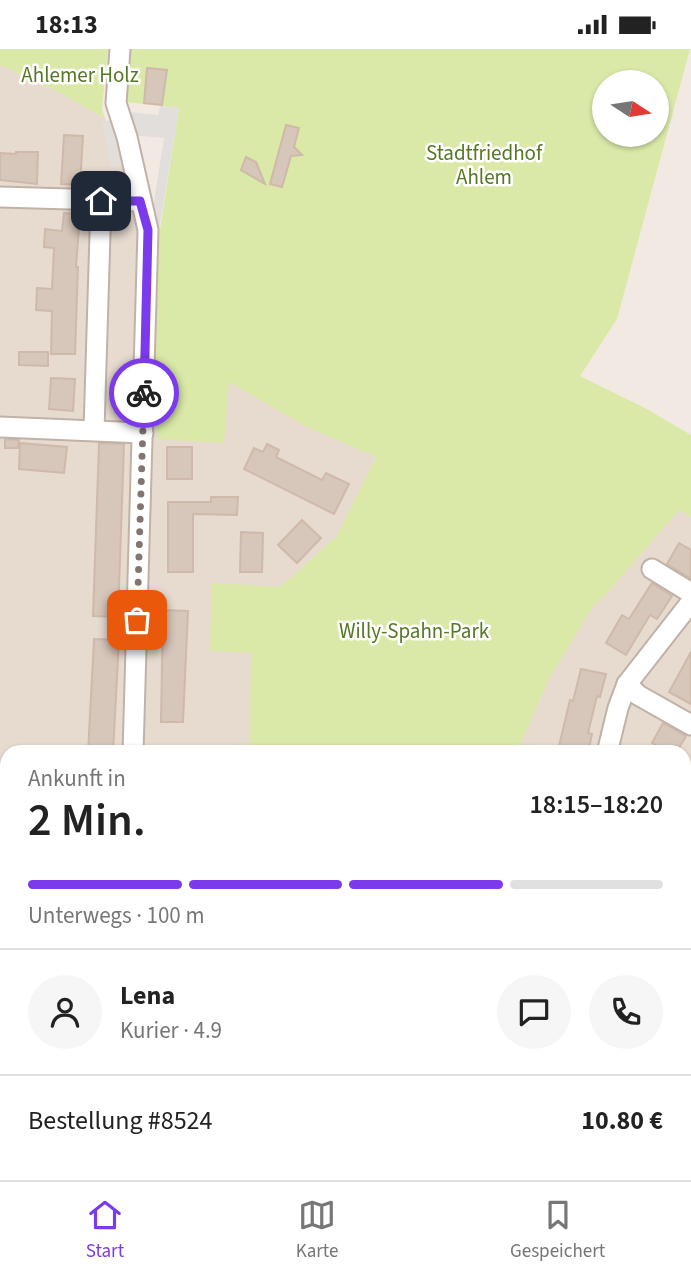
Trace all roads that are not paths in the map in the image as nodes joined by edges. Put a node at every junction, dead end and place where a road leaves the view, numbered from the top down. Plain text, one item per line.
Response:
1 (120, 49) edge
2 (0, 197) edge
3 (101, 201) junction
4 (140, 201) junction
5 (0, 427) edge
6 (94, 430) junction
7 (143, 433) junction
8 (652, 569) dead end
9 (691, 593) edge
10 (691, 602) edge
11 (628, 684) junction
12 (691, 726) edge
13 (133, 745) edge
14 (609, 745) edge

1 - 4 street
2 - 3 street
3 - 4 street
3 - 6 street
4 - 7 street
5 - 6 street
6 - 7 street
7 - 13 street
8 - 9 street
10 - 11 street
11 - 12 street
11 - 14 street

